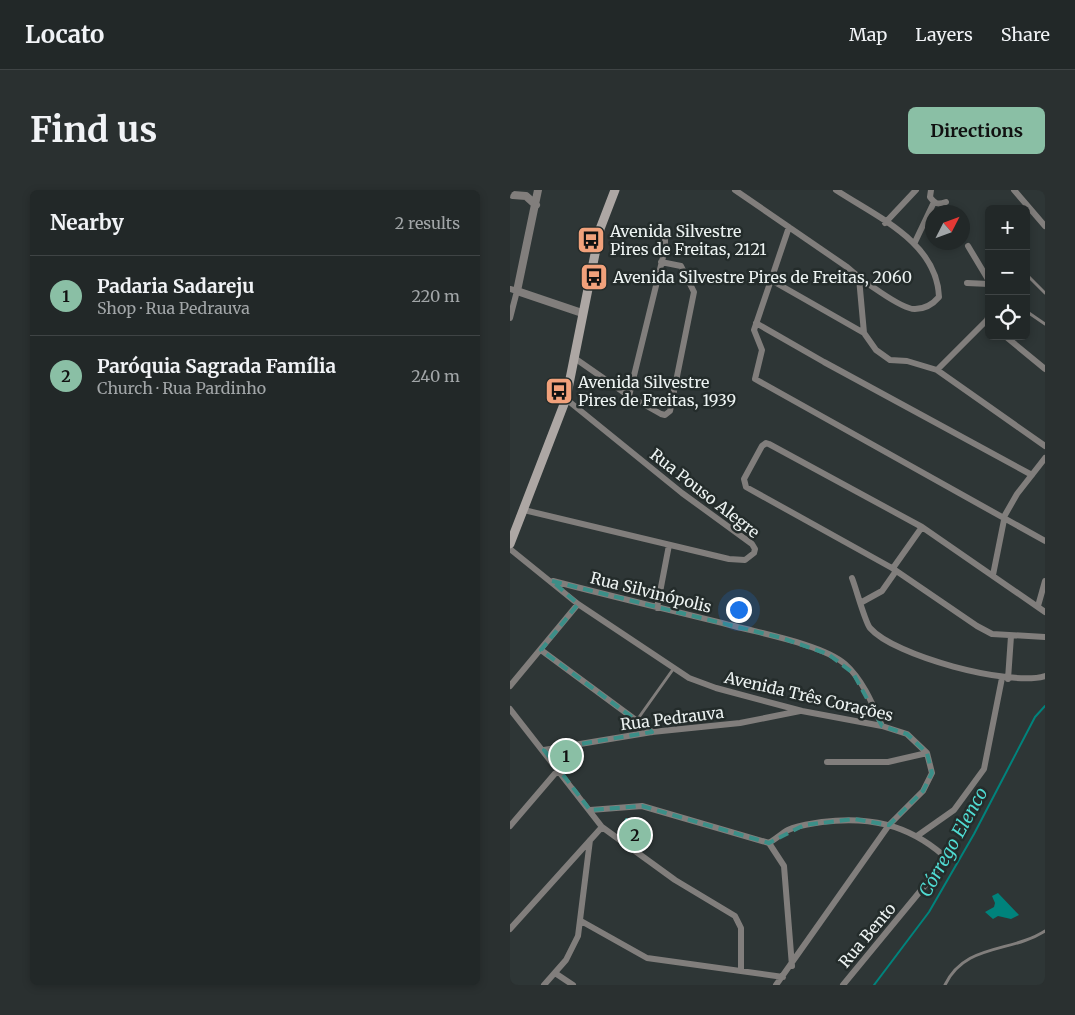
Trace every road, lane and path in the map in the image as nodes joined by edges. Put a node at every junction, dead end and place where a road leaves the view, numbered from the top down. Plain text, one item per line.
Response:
1 (538, 190) edge
2 (615, 190) edge
3 (735, 190) edge
4 (836, 190) edge
5 (916, 190) edge
6 (931, 190) edge
7 (1014, 190) edge
8 (514, 195) edge
9 (934, 202) junction
10 (946, 202) dead end
11 (536, 205) junction
12 (885, 222) junction
13 (1045, 226) edge
14 (789, 227) junction
15 (665, 235) dead end
16 (915, 242) junction
17 (970, 249) edge
18 (661, 262) junction
19 (985, 275) edge
20 (859, 278) junction
21 (1030, 278) edge
22 (772, 280) junction
23 (985, 282) edge
24 (967, 283) dead end
25 (514, 290) edge
26 (1045, 294) edge
27 (582, 313) junction
28 (1030, 314) edge
29 (510, 318) edge
30 (985, 322) edge
31 (756, 323) junction
32 (1045, 324) edge
33 (864, 332) junction
34 (1010, 340) edge
35 (573, 357) junction
36 (937, 370) junction
37 (1045, 370) edge
38 (630, 396) junction
39 (566, 399) junction
40 (1045, 446) edge
41 (1045, 458) edge
42 (1032, 475) junction
43 (524, 510) junction
44 (1005, 518) junction
45 (922, 527) junction
46 (1045, 541) edge
47 (510, 544) edge
48 (669, 544) junction
49 (510, 548) edge
50 (895, 570) junction
51 (993, 575) junction
52 (852, 578) dead end
53 (552, 581) junction
54 (1045, 581) edge
55 (862, 602) junction
56 (578, 604) junction
57 (1038, 606) junction
58 (657, 608) junction
59 (1045, 612) edge
60 (1011, 636) junction
61 (1045, 637) edge
62 (541, 650) junction
63 (674, 668) junction
64 (1045, 676) edge
65 (1005, 678) junction
66 (510, 686) edge
67 (511, 711) edge
68 (802, 711) junction
69 (637, 721) junction
70 (882, 726) junction
71 (652, 732) junction
72 (544, 750) junction
73 (927, 753) junction
74 (827, 762) dead end
75 (558, 770) junction
76 (590, 810) junction
77 (889, 825) junction
78 (510, 826) edge
79 (602, 827) junction
80 (916, 836) junction
81 (590, 840) junction
82 (769, 843) junction
83 (581, 921) junction
84 (510, 929) edge
85 (1045, 931) edge
86 (792, 966) junction
87 (741, 970) junction
88 (555, 973) junction
89 (782, 977) junction
90 (544, 985) edge
91 (573, 985) edge
92 (776, 985) edge
93 (843, 985) edge
94 (945, 985) edge

1 - 11 street
2 - 27 main road
3 - 14 street
4 - 12 street
5 - 12 street
6 - 9 street
7 - 13 street
8 - 11 street
9 - 10 street
9 - 16 street
11 - 25 street
12 - 16 street
14 - 20 street
14 - 22 street
15 - 18 street
16 - 20 street
17 - 19 street
18 - 38 street
18 - 38 street
20 - 33 street
21 - 26 lane
22 - 31 street
22 - 33 street
23 - 24 street
25 - 27 street
25 - 29 street
27 - 35 main road
28 - 32 lane
30 - 36 street
31 - 42 street
31 - 44 street
33 - 36 street
34 - 37 street
35 - 38 street
35 - 39 main road
36 - 40 street
39 - 43 main road
39 - 48 street, Rua Pouso Alegre
41 - 42 street
42 - 44 street
43 - 47 main road
43 - 48 street, Rua Pouso Alegre
44 - 46 street
44 - 51 street
45 - 50 street
45 - 50 street
45 - 51 street
48 - 58 street
49 - 53 street, Avenida Três Corações
50 - 55 street
50 - 60 street
51 - 57 street
52 - 55 street
53 - 56 street, Avenida Três Corações
53 - 58 street, Rua Silvinópolis
54 - 57 street
55 - 65 street
56 - 62 street
56 - 63 street, Avenida Três Corações
57 - 59 street
58 - 70 street, Rua Silvinópolis
60 - 61 street
60 - 65 street
62 - 66 street
62 - 69 street
63 - 68 street, Avenida Três Corações
63 - 69 lane
64 - 65 street
65 - 80 street
67 - 72 street
68 - 70 street, Avenida Três Corações
68 - 71 street, Rua Pedrauva
69 - 71 street
70 - 73 street, Avenida Três Corações
71 - 72 street, Rua Pedrauva
72 - 75 street
73 - 74 street
73 - 77 street
75 - 76 street
75 - 78 street
76 - 79 street
76 - 82 street
77 - 80 street, Rua Bento
77 - 82 street, Rua Bento
77 - 86 street
79 - 81 street
79 - 87 street
80 - 93 street, Rua Bento
81 - 83 street
81 - 84 street
82 - 86 street
83 - 87 street
83 - 88 street
85 - 94 lane
86 - 89 street
87 - 89 street
88 - 90 street
88 - 91 street
89 - 92 street

